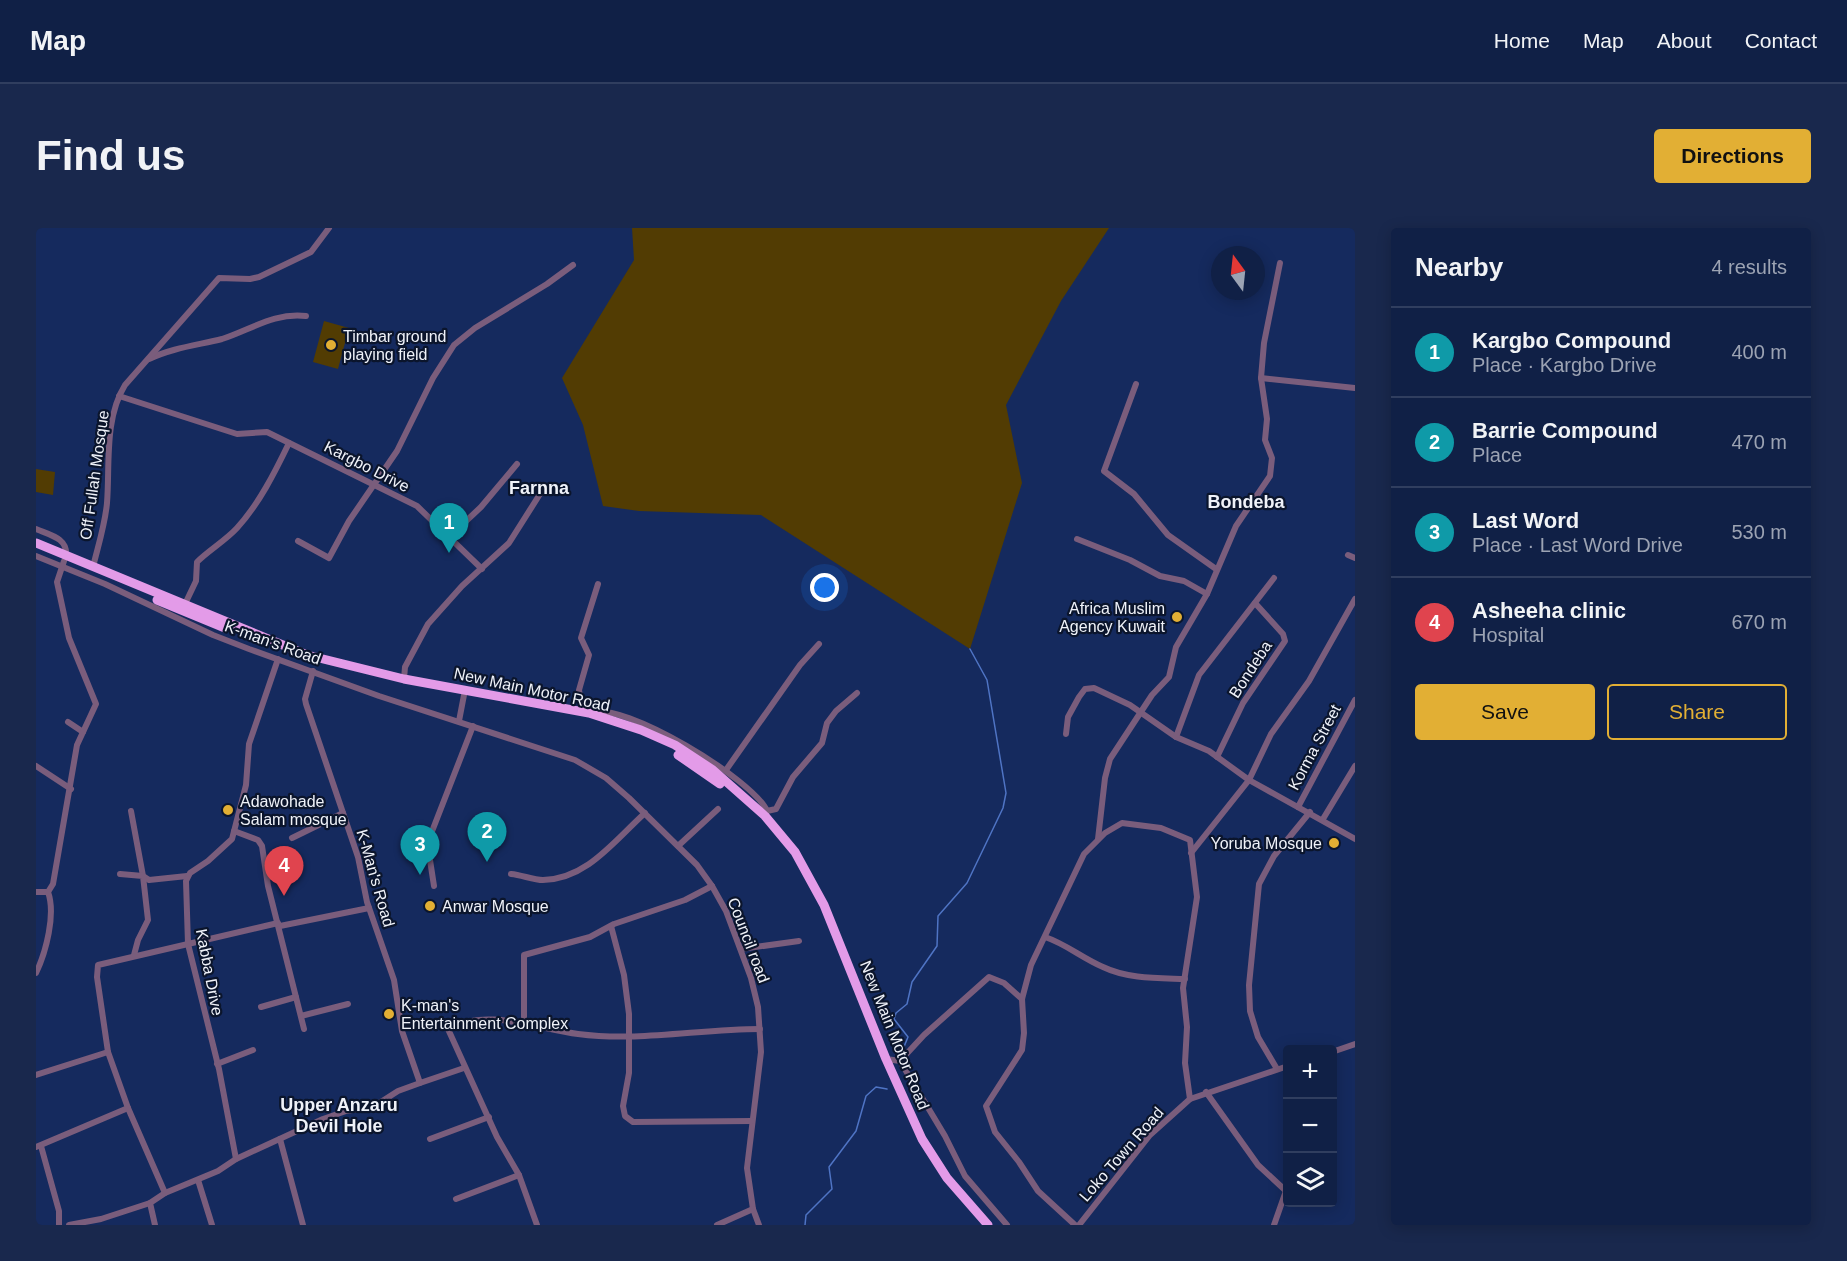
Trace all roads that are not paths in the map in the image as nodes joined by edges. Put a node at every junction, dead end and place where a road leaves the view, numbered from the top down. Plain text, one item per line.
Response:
1 (329, 228) edge
2 (1280, 263) dead end
3 (573, 265) dead end
4 (306, 316) dead end
5 (146, 360) junction
6 (1261, 378) junction
7 (1136, 384) dead end
8 (1355, 388) edge
9 (119, 396) junction
10 (289, 443) junction
11 (517, 464) dead end
12 (374, 487) junction
13 (540, 495) dead end
14 (36, 529) edge
15 (449, 537) junction
16 (1077, 539) dead end
17 (298, 541) dead end
18 (36, 543) edge
19 (36, 548) edge
20 (1348, 555) dead end
21 (36, 556) edge
22 (1355, 558) edge
23 (64, 561) junction
24 (93, 567) junction
25 (482, 569) junction
26 (1216, 569) junction
27 (1274, 578) dead end
28 (598, 584) dead end
29 (1207, 594) junction
30 (1355, 599) edge
31 (1255, 603) junction
32 (181, 611) junction
33 (819, 644) dead end
34 (278, 659) junction
35 (313, 671) junction
36 (404, 679) junction
37 (857, 693) dead end
38 (464, 695) junction
39 (1355, 700) edge
40 (590, 712) junction
41 (1140, 712) junction
42 (459, 721) junction
43 (68, 722) dead end
44 (473, 726) junction
45 (83, 732) junction
46 (1066, 734) dead end
47 (507, 737) joint
48 (1176, 737) junction
49 (1217, 757) junction
50 (36, 766) edge
51 (1355, 766) edge
52 (726, 770) junction
53 (1249, 780) junction
54 (71, 789) junction
55 (1298, 807) junction
56 (718, 809) dead end
57 (131, 811) dead end
58 (343, 813) junction
59 (645, 813) junction
60 (1310, 813) junction
61 (766, 814) junction
62 (1323, 819) junction
63 (234, 831) junction
64 (292, 838) dead end
65 (1098, 839) junction
66 (1355, 839) edge
67 (678, 846) junction
68 (1191, 853) junction
69 (120, 874) dead end
70 (511, 874) dead end
71 (143, 876) junction
72 (187, 876) junction
73 (434, 886) dead end
74 (712, 886) junction
75 (48, 891) junction
76 (36, 892) edge
77 (369, 908) junction
78 (279, 925) junction
79 (611, 926) junction
80 (1045, 936) junction
81 (799, 941) dead end
82 (188, 944) junction
83 (741, 949) junction
84 (134, 956) junction
85 (36, 972) edge
86 (1185, 979) junction
87 (296, 997) junction
88 (1022, 999) junction
89 (348, 1004) dead end
90 (261, 1007) dead end
91 (301, 1016) junction
92 (524, 1025) junction
93 (304, 1029) dead end
94 (760, 1029) junction
95 (630, 1036) junction
96 (1355, 1044) edge
97 (253, 1050) dead end
98 (1337, 1050) edge
99 (108, 1052) junction
100 (886, 1059) junction
101 (900, 1061) junction
102 (217, 1064) junction
103 (1283, 1067) edge
104 (464, 1068) junction
105 (1277, 1069) junction
106 (36, 1075) edge
107 (420, 1083) junction
108 (1206, 1092) junction
109 (1190, 1099) junction
110 (128, 1108) junction
111 (489, 1117) junction
112 (752, 1121) junction
113 (280, 1139) junction
114 (430, 1139) dead end
115 (38, 1147) edge
116 (236, 1159) junction
117 (519, 1174) junction
118 (198, 1180) junction
119 (1283, 1186) edge
120 (165, 1193) junction
121 (456, 1199) dead end
122 (1283, 1200) edge
123 (150, 1203) junction
124 (753, 1209) junction
125 (59, 1225) edge
126 (69, 1225) edge
127 (155, 1225) edge
128 (212, 1225) edge
129 (303, 1225) edge
130 (537, 1225) edge
131 (717, 1225) edge
132 (759, 1225) edge
133 (979, 1225) edge
134 (988, 1225) edge
135 (1007, 1225) edge
136 (1077, 1225) edge
137 (1274, 1225) edge

1 - 5 street, Off Fullah Mosque
2 - 6 street
3 - 12 street
4 - 5 street
5 - 9 street, Off Fullah Mosque
6 - 8 street
6 - 26 street
7 - 26 street
9 - 10 street, Kargbo Drive
9 - 24 street, Off Fullah Mosque
10 - 12 street, Kargbo Drive
10 - 32 street
11 - 15 street
12 - 15 street, Kargbo Drive
12 - 17 street
13 - 25 street
14 - 23 street
15 - 25 street, Kargbo Drive
16 - 29 street
18 - 23 highway, New Main Motor Road
19 - 23 highway, New Main Motor Road
20 - 22 street
21 - 23 street
23 - 24 highway, New Main Motor Road
23 - 32 highway, New Main Motor Road
23 - 45 street
24 - 32 highway, New Main Motor Road
25 - 36 street
26 - 29 street
27 - 31 street
28 - 40 street
29 - 41 street
30 - 53 street
31 - 48 street
31 - 49 street, Bondeba
32 - 34 street, K-man's Road
32 - 36 highway, New Main Motor Road
32 - 38 highway, New Main Motor Road
33 - 52 street
34 - 35 street, K-man's Road
34 - 63 street
35 - 42 street, K-man's Road
35 - 58 street, K-Man's Road
36 - 40 highway, New Main Motor Road
37 - 61 street
38 - 42 street
38 - 133 highway, New Main Motor Road
39 - 55 street, Korma Street
40 - 52 street
40 - 61 highway, New Main Motor Road
41 - 46 street
41 - 48 street
41 - 65 street
42 - 44 street, K-man's Road
43 - 45 street
44 - 47 street, K-man's Road
44 - 73 street
45 - 54 street
47 - 59 street, Council road
48 - 49 street
49 - 53 street
50 - 54 street
51 - 62 street
52 - 61 street
53 - 55 street
53 - 68 street
54 - 75 street
55 - 60 street
56 - 67 street
57 - 71 street
58 - 64 street
58 - 77 street, K-Man's Road
59 - 67 street, Council road
59 - 70 street
60 - 62 street
60 - 105 street
61 - 100 highway, New Main Motor Road
62 - 66 street
63 - 72 street
63 - 78 street
65 - 68 street
65 - 80 street
67 - 74 street, Council road
68 - 86 street
69 - 71 street
71 - 72 street
71 - 84 street
72 - 82 street, Kabba Drive
74 - 79 street
74 - 83 street, Council road
75 - 76 street
75 - 85 street
77 - 78 street
77 - 107 street, K-Man's Road
78 - 82 street
78 - 87 street
79 - 92 street
79 - 95 street
80 - 86 street
80 - 88 street
81 - 83 street
82 - 84 street
82 - 102 street, Kabba Drive
83 - 94 street, Council road
84 - 99 street
86 - 109 street
87 - 90 street
87 - 91 street
88 - 101 street
88 - 136 street
89 - 91 street
91 - 93 street
92 - 95 street
92 - 104 street
94 - 95 street
94 - 112 street, Council road
95 - 112 street
96 - 98 street
97 - 102 street
99 - 106 street
99 - 110 street
100 - 101 street
100 - 134 highway, New Main Motor Road
101 - 135 street
102 - 116 street, Kabba Drive
103 - 105 street, Loko Town Road
104 - 107 street
104 - 111 street
105 - 108 street, Loko Town Road
107 - 113 street
108 - 109 street, Loko Town Road
108 - 119 street
109 - 136 street, Loko Town Road
110 - 115 street
110 - 120 street
111 - 114 street
111 - 117 street
112 - 124 street, Council road
113 - 116 street
113 - 129 street
115 - 125 street
116 - 118 street
117 - 121 street
117 - 130 street
118 - 120 street
118 - 128 street
120 - 123 street
122 - 137 street
123 - 126 street
123 - 127 street
124 - 131 street
124 - 132 street, Council road

